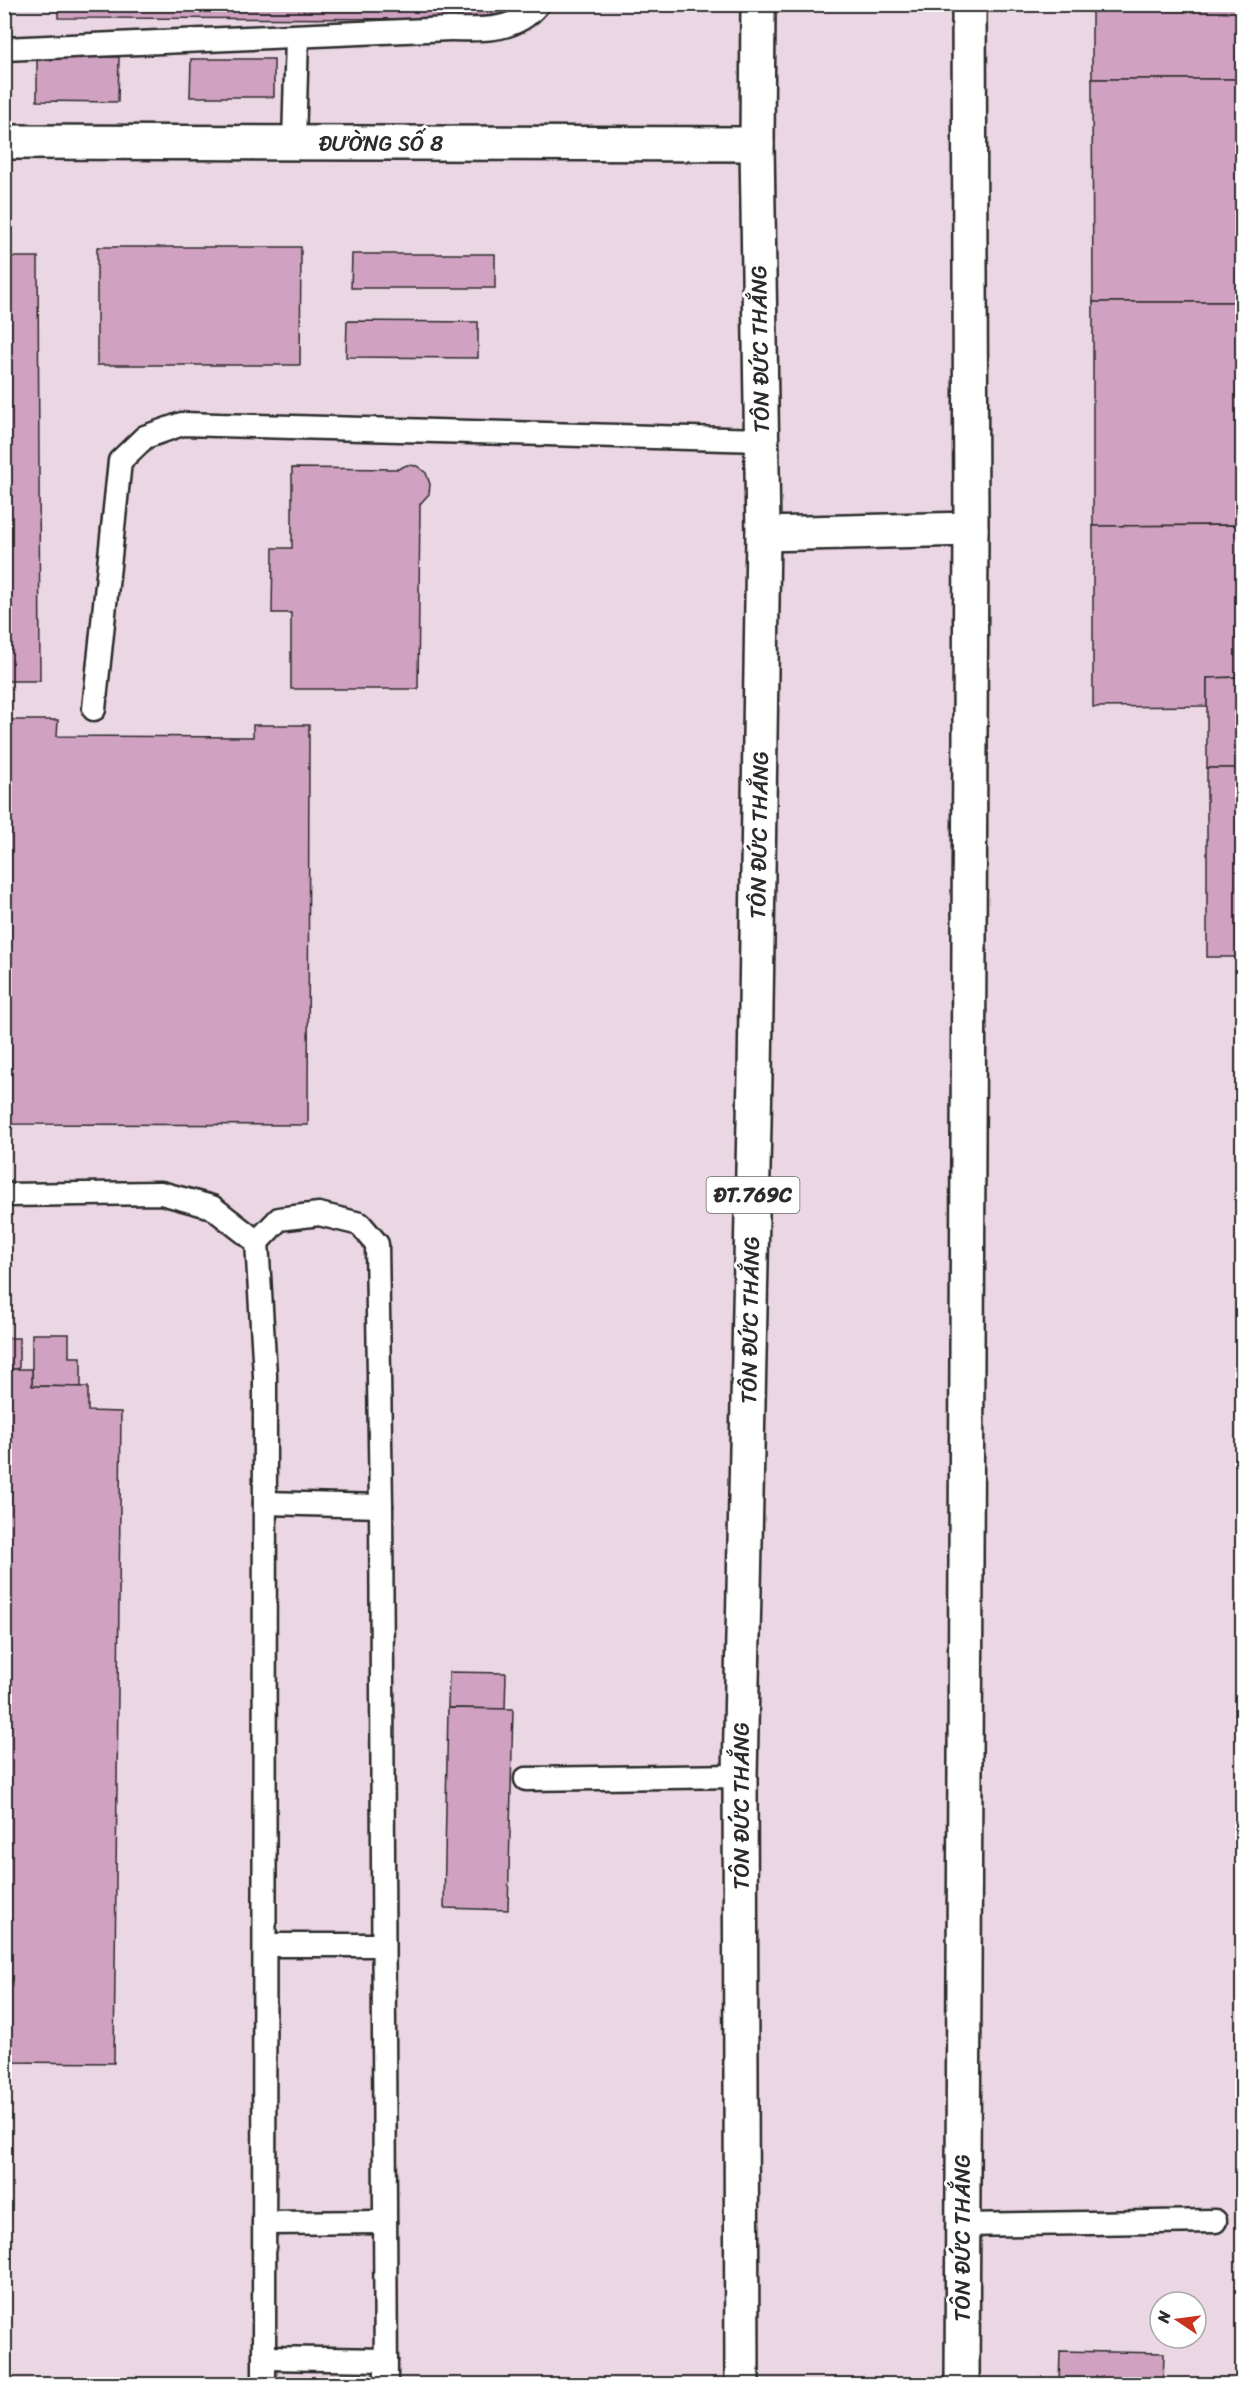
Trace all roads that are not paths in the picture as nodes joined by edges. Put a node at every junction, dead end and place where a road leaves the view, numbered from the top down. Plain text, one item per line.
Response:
1 (538, 4) edge
2 (758, 4) edge
3 (969, 4) edge
4 (297, 37) junction
5 (4, 49) edge
6 (4, 142) edge
7 (294, 143) junction
8 (757, 144) junction
9 (762, 440) junction
10 (971, 529) junction
11 (763, 534) junction
12 (94, 709) dead end
13 (4, 1195) edge
14 (257, 1242) junction
15 (265, 1503) junction
16 (381, 1506) junction
17 (740, 1776) junction
18 (526, 1779) dead end
19 (265, 1945) junction
20 (383, 1945) junction
21 (1215, 2221) dead end
22 (385, 2222) junction
23 (264, 2223) junction
24 (962, 2225) junction
25 (264, 2358) junction
26 (386, 2360) junction
27 (264, 2385) edge
28 (386, 2385) edge
29 (742, 2385) edge
30 (962, 2385) edge

1 - 4 lane
2 - 8 main road, TÔN ĐỨC THẮNG / ĐT.769C
3 - 10 main road, TÔN ĐỨC THẮNG
4 - 5 lane
4 - 7 lane
6 - 7 main road, ĐƯỜNG SỐ 8
7 - 8 main road, ĐƯỜNG SỐ 8
8 - 9 main road, TÔN ĐỨC THẮNG / ĐT.769C
9 - 11 main road, TÔN ĐỨC THẮNG / ĐT.769C
9 - 12 lane
10 - 11 main road
10 - 24 main road, TÔN ĐỨC THẮNG
11 - 17 main road, TÔN ĐỨC THẮNG / ĐT.769C
13 - 14 lane
14 - 15 lane
14 - 16 lane
15 - 16 lane
15 - 19 lane
16 - 20 lane
17 - 18 lane
17 - 29 main road, TÔN ĐỨC THẮNG / ĐT.769C
19 - 20 lane
19 - 23 lane
20 - 22 lane
21 - 24 lane
22 - 23 lane
22 - 26 lane
23 - 25 lane
24 - 30 main road, TÔN ĐỨC THẮNG
25 - 26 lane
25 - 27 lane
26 - 28 lane

